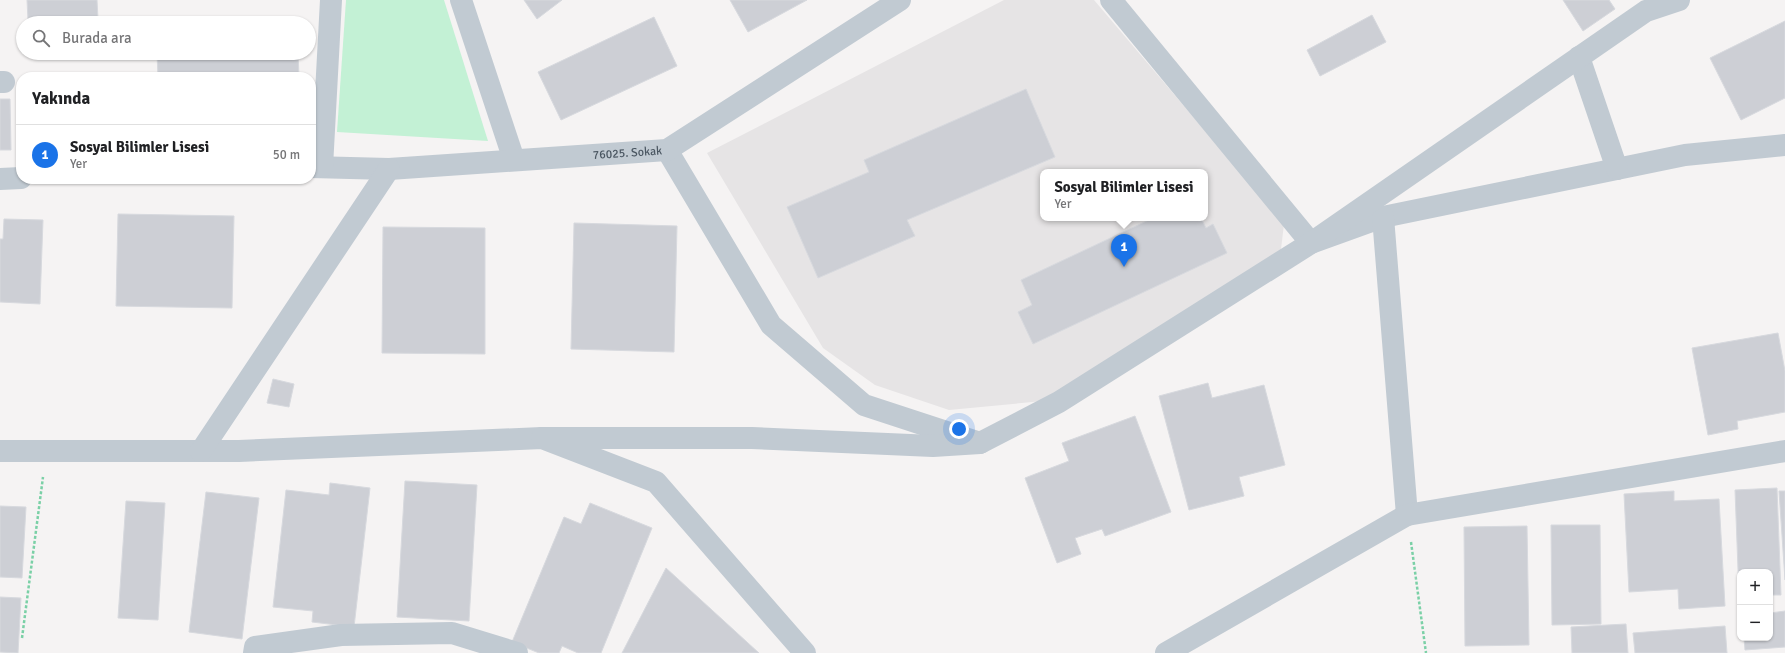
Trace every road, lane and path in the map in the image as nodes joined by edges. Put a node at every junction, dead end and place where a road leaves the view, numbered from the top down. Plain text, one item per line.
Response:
1 (330, 0) edge
2 (461, 0) edge
3 (1111, 0) edge
4 (1679, 0) edge
5 (891, 2) edge
6 (1643, 5) edge
7 (1579, 57) junction
8 (1785, 145) edge
9 (667, 150) junction
10 (514, 160) junction
11 (317, 167) edge
12 (389, 169) junction
13 (1617, 169) junction
14 (16, 178) edge
15 (0, 179) edge
16 (1383, 217) junction
17 (1311, 243) junction
18 (542, 438) junction
19 (980, 443) junction
20 (0, 451) edge
21 (46, 451) junction
22 (202, 451) junction
23 (1785, 451) edge
24 (1408, 515) junction
25 (22, 638) dead end
26 (254, 653) edge
27 (517, 653) edge
28 (804, 653) edge
29 (1166, 653) edge
30 (1426, 653) edge

1 - 11 street
2 - 10 street
3 - 17 street
4 - 6 street
5 - 9 street, 76025. Sokak
6 - 7 street
7 - 13 street
7 - 17 street
8 - 13 street
9 - 10 street, 76025. Sokak
9 - 19 street
10 - 12 street, 76025. Sokak
11 - 12 street, 76025. Sokak
12 - 22 street
13 - 16 street
14 - 15 street
16 - 17 street
16 - 24 street
17 - 19 street
18 - 19 street
18 - 22 street
18 - 28 street
20 - 21 street
21 - 22 street
21 - 25 path
23 - 24 street
24 - 29 street
24 - 30 path
26 - 27 street

